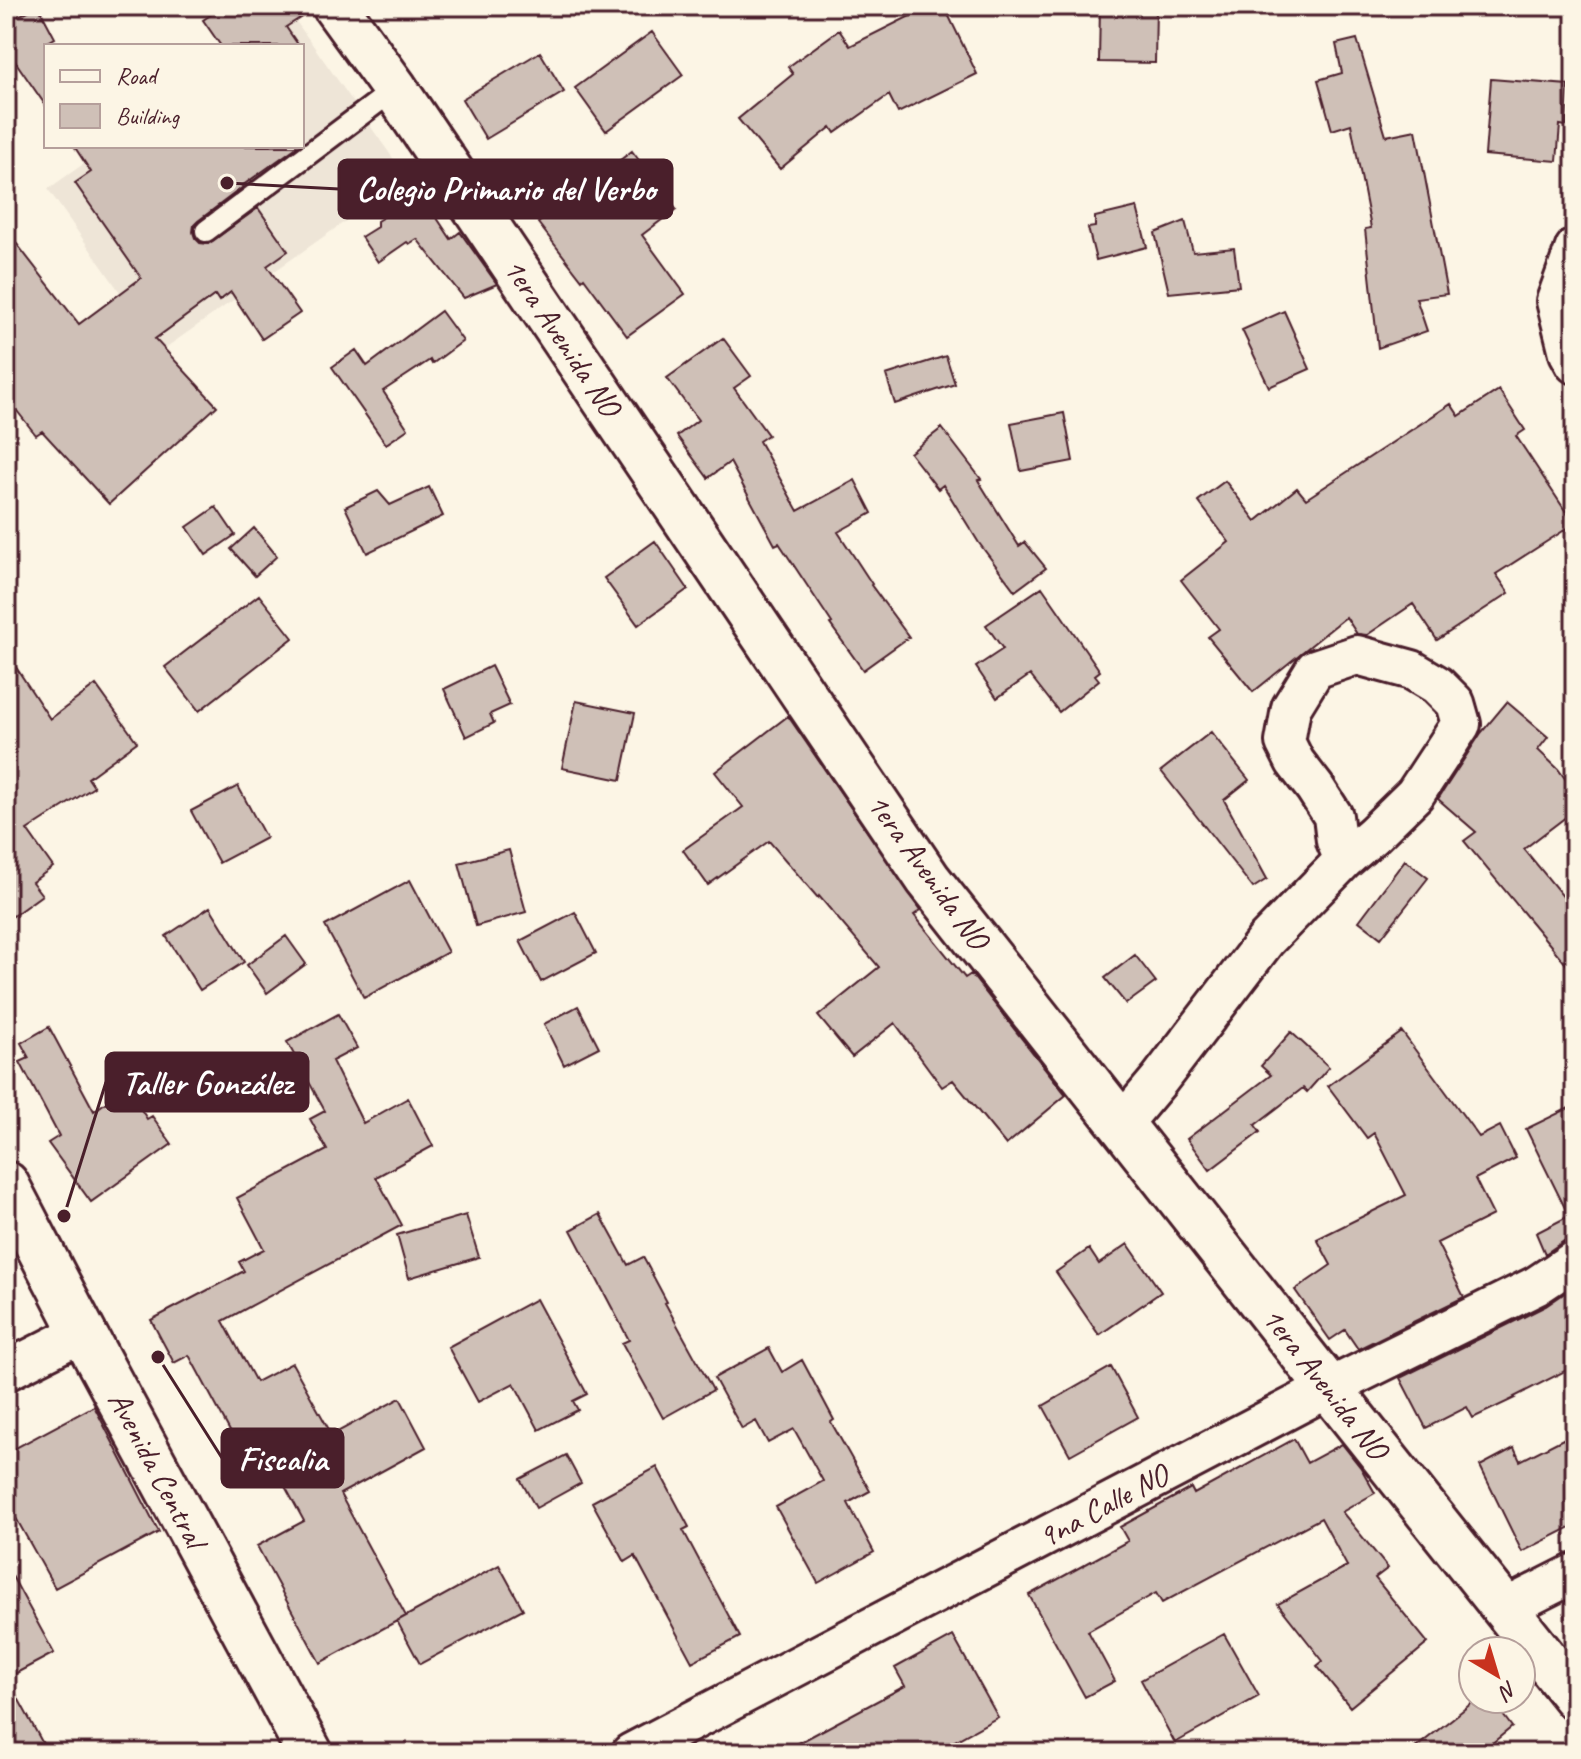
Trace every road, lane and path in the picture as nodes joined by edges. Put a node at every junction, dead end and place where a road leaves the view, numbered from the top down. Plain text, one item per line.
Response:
1 (335, 6) edge
2 (395, 89) junction
3 (206, 231) dead end
4 (1575, 248) edge
5 (1575, 364) edge
6 (1344, 860) junction
7 (1122, 1124) junction
8 (6, 1184) edge
9 (1575, 1260) edge
10 (83, 1332) junction
11 (6, 1371) edge
12 (1329, 1388) junction
13 (1575, 1573) edge
14 (1506, 1608) junction
15 (1575, 1697) edge
16 (310, 1753) edge
17 (631, 1753) edge

1 - 2 street, 1era Avenida NO
2 - 3 lane
2 - 7 street, 1era Avenida NO
4 - 5 street
6 - 6 street
6 - 7 street
7 - 12 street, 1era Avenida NO
8 - 10 street, Avenida Central
9 - 12 street, 9na Calle NO
10 - 11 street
10 - 16 street, Avenida Central
12 - 14 street, 1era Avenida NO
12 - 17 street, 9na Calle NO
13 - 14 street
14 - 15 street, 1era Avenida NO

